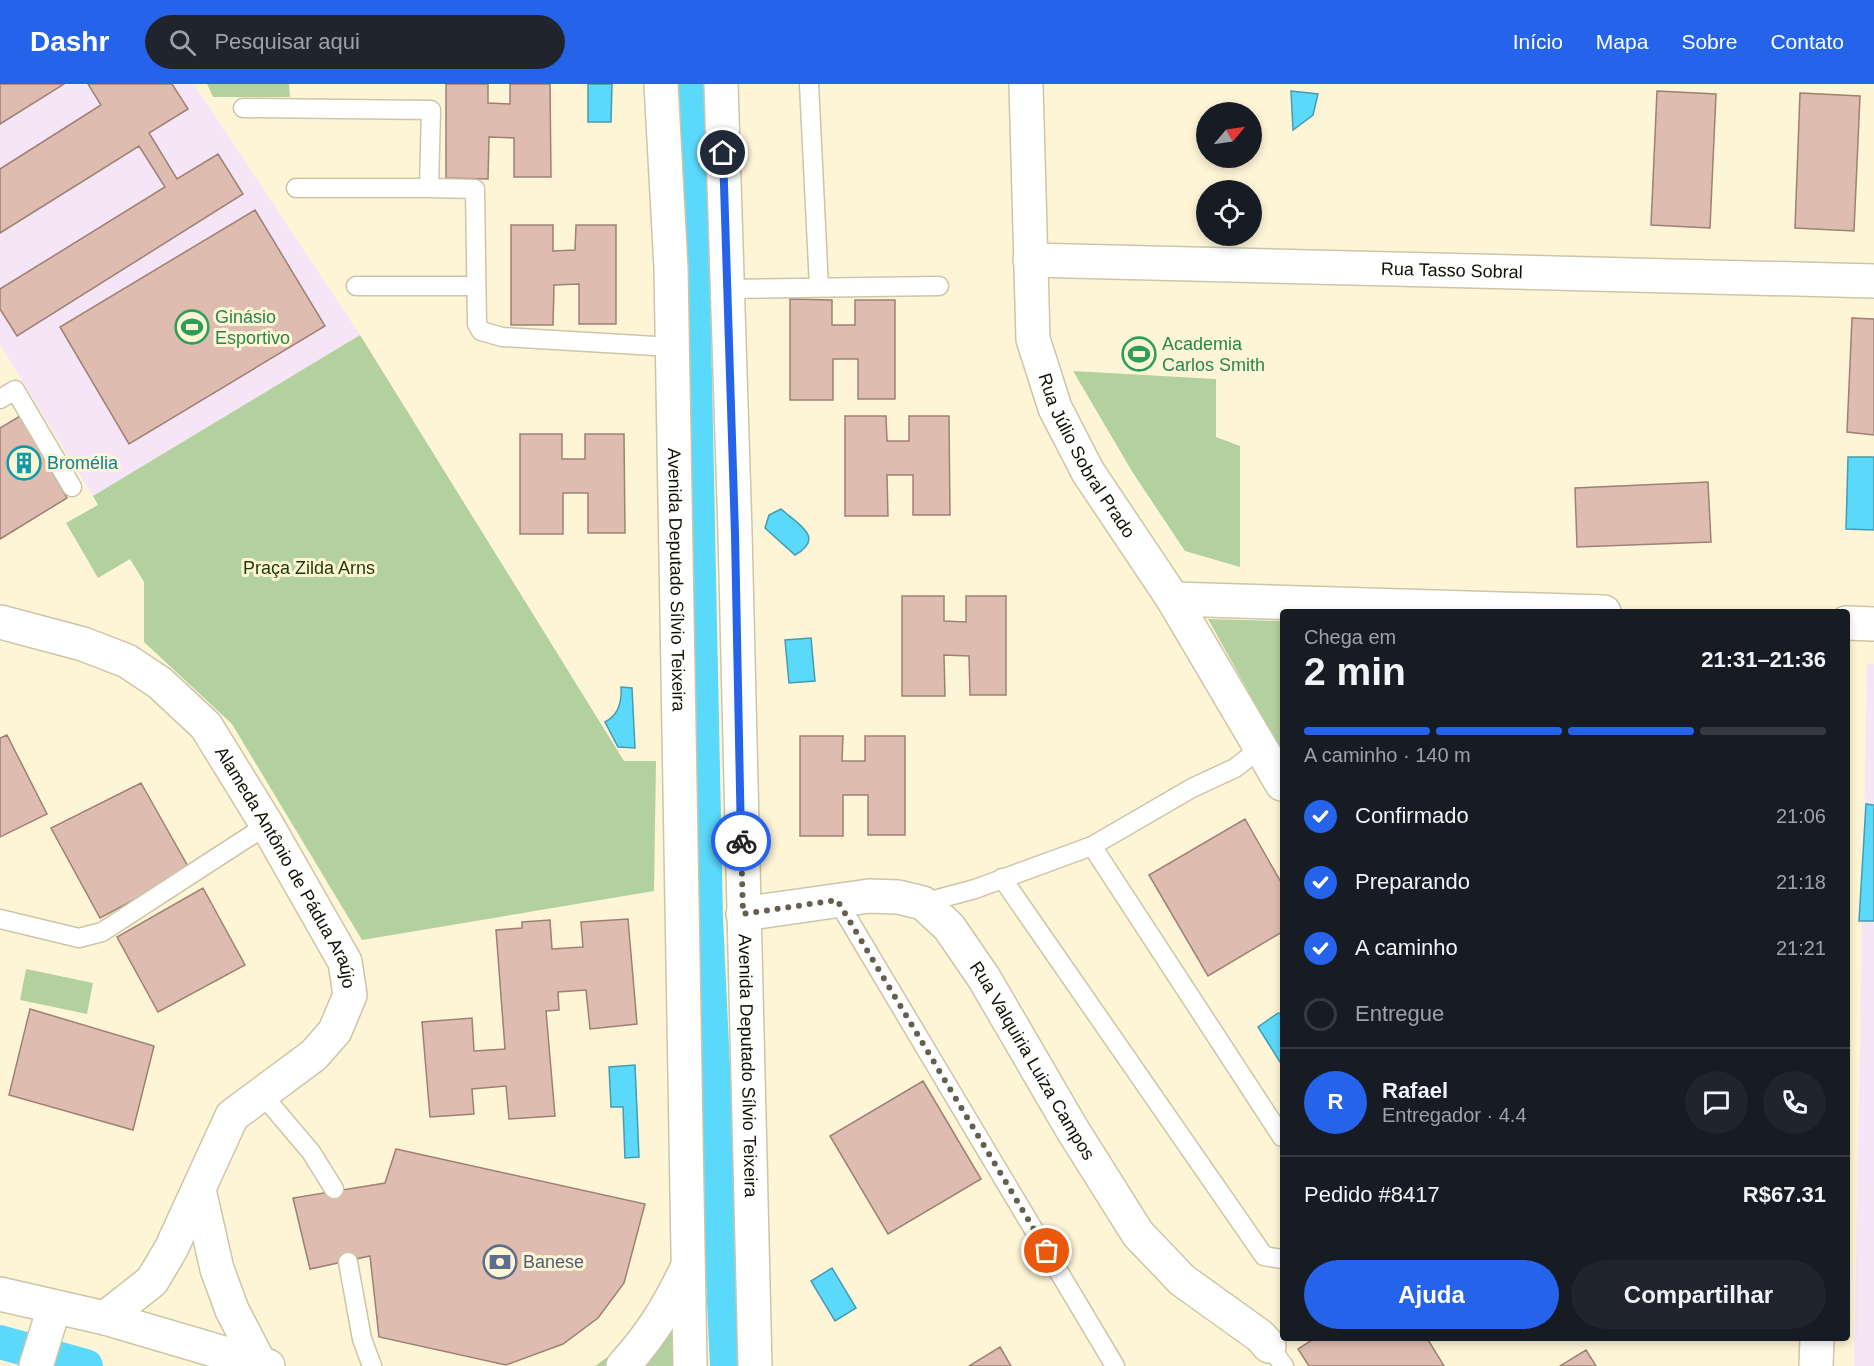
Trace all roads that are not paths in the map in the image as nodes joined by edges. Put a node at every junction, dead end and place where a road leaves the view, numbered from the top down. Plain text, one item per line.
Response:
1 (661, 84) edge
2 (721, 84) edge
3 (810, 84) edge
4 (1026, 84) edge
5 (243, 108) dead end
6 (296, 188) dead end
7 (429, 188) junction
8 (1030, 260) junction
9 (1874, 281) edge
10 (356, 286) dead end
11 (476, 286) junction
12 (939, 286) dead end
13 (819, 287) junction
14 (728, 289) junction
15 (672, 347) junction
16 (0, 399) edge
17 (72, 487) dead end
18 (1173, 599) junction
19 (1468, 609) edge
20 (0, 622) edge
21 (1850, 623) edge
22 (1874, 624) edge
23 (1261, 748) junction
24 (1280, 781) edge
25 (267, 825) junction
26 (1092, 846) junction
27 (1002, 878) junction
28 (837, 900) junction
29 (923, 903) junction
30 (743, 914) junction
31 (0, 918) edge
32 (261, 1093) junction
33 (1280, 1134) edge
34 (334, 1189) dead end
35 (199, 1190) junction
36 (1280, 1259) edge
37 (348, 1262) dead end
38 (689, 1263) junction
39 (0, 1294) edge
40 (105, 1318) junction
41 (45, 1337) edge
42 (1817, 1341) edge
43 (1276, 1356) edge
44 (264, 1365) edge
45 (372, 1366) edge
46 (623, 1366) edge
47 (690, 1366) edge
48 (755, 1366) edge
49 (1115, 1366) edge
50 (1816, 1366) edge

1 - 15 street, Avenida Deputado Sílvio Teixeira
2 - 14 street, Avenida Deputado Sílvio Teixeira
3 - 13 lane
4 - 8 street, Rua Júlio Sobral Prado
5 - 7 lane
6 - 7 lane
7 - 11 lane
8 - 9 street, Rua Tasso Sobral
8 - 18 street, Rua Júlio Sobral Prado
10 - 11 lane
11 - 15 lane
12 - 13 lane
13 - 14 lane
14 - 30 street, Avenida Deputado Sílvio Teixeira
15 - 38 street, Avenida Deputado Sílvio Teixeira
16 - 17 lane
18 - 19 street
18 - 23 street, Rua Júlio Sobral Prado
20 - 25 street, Alameda Antônio de Pádua Araújo
21 - 22 street
23 - 24 street, Rua Júlio Sobral Prado
23 - 26 lane
25 - 31 lane
25 - 32 street, Alameda Antônio de Pádua Araújo
26 - 27 lane
26 - 33 lane
27 - 29 lane
27 - 36 lane
28 - 29 street
28 - 30 street
28 - 49 lane
29 - 43 street, Rua Valquiria Luiza Campos
30 - 48 street, Avenida Deputado Sílvio Teixeira
32 - 34 lane
32 - 35 street, Alameda Antônio de Pádua Araújo
35 - 40 street, Alameda Antônio de Pádua Araújo
35 - 44 street
37 - 45 lane
38 - 46 street
38 - 47 street, Avenida Deputado Sílvio Teixeira
39 - 41 street
40 - 41 street
40 - 44 street
42 - 50 street

